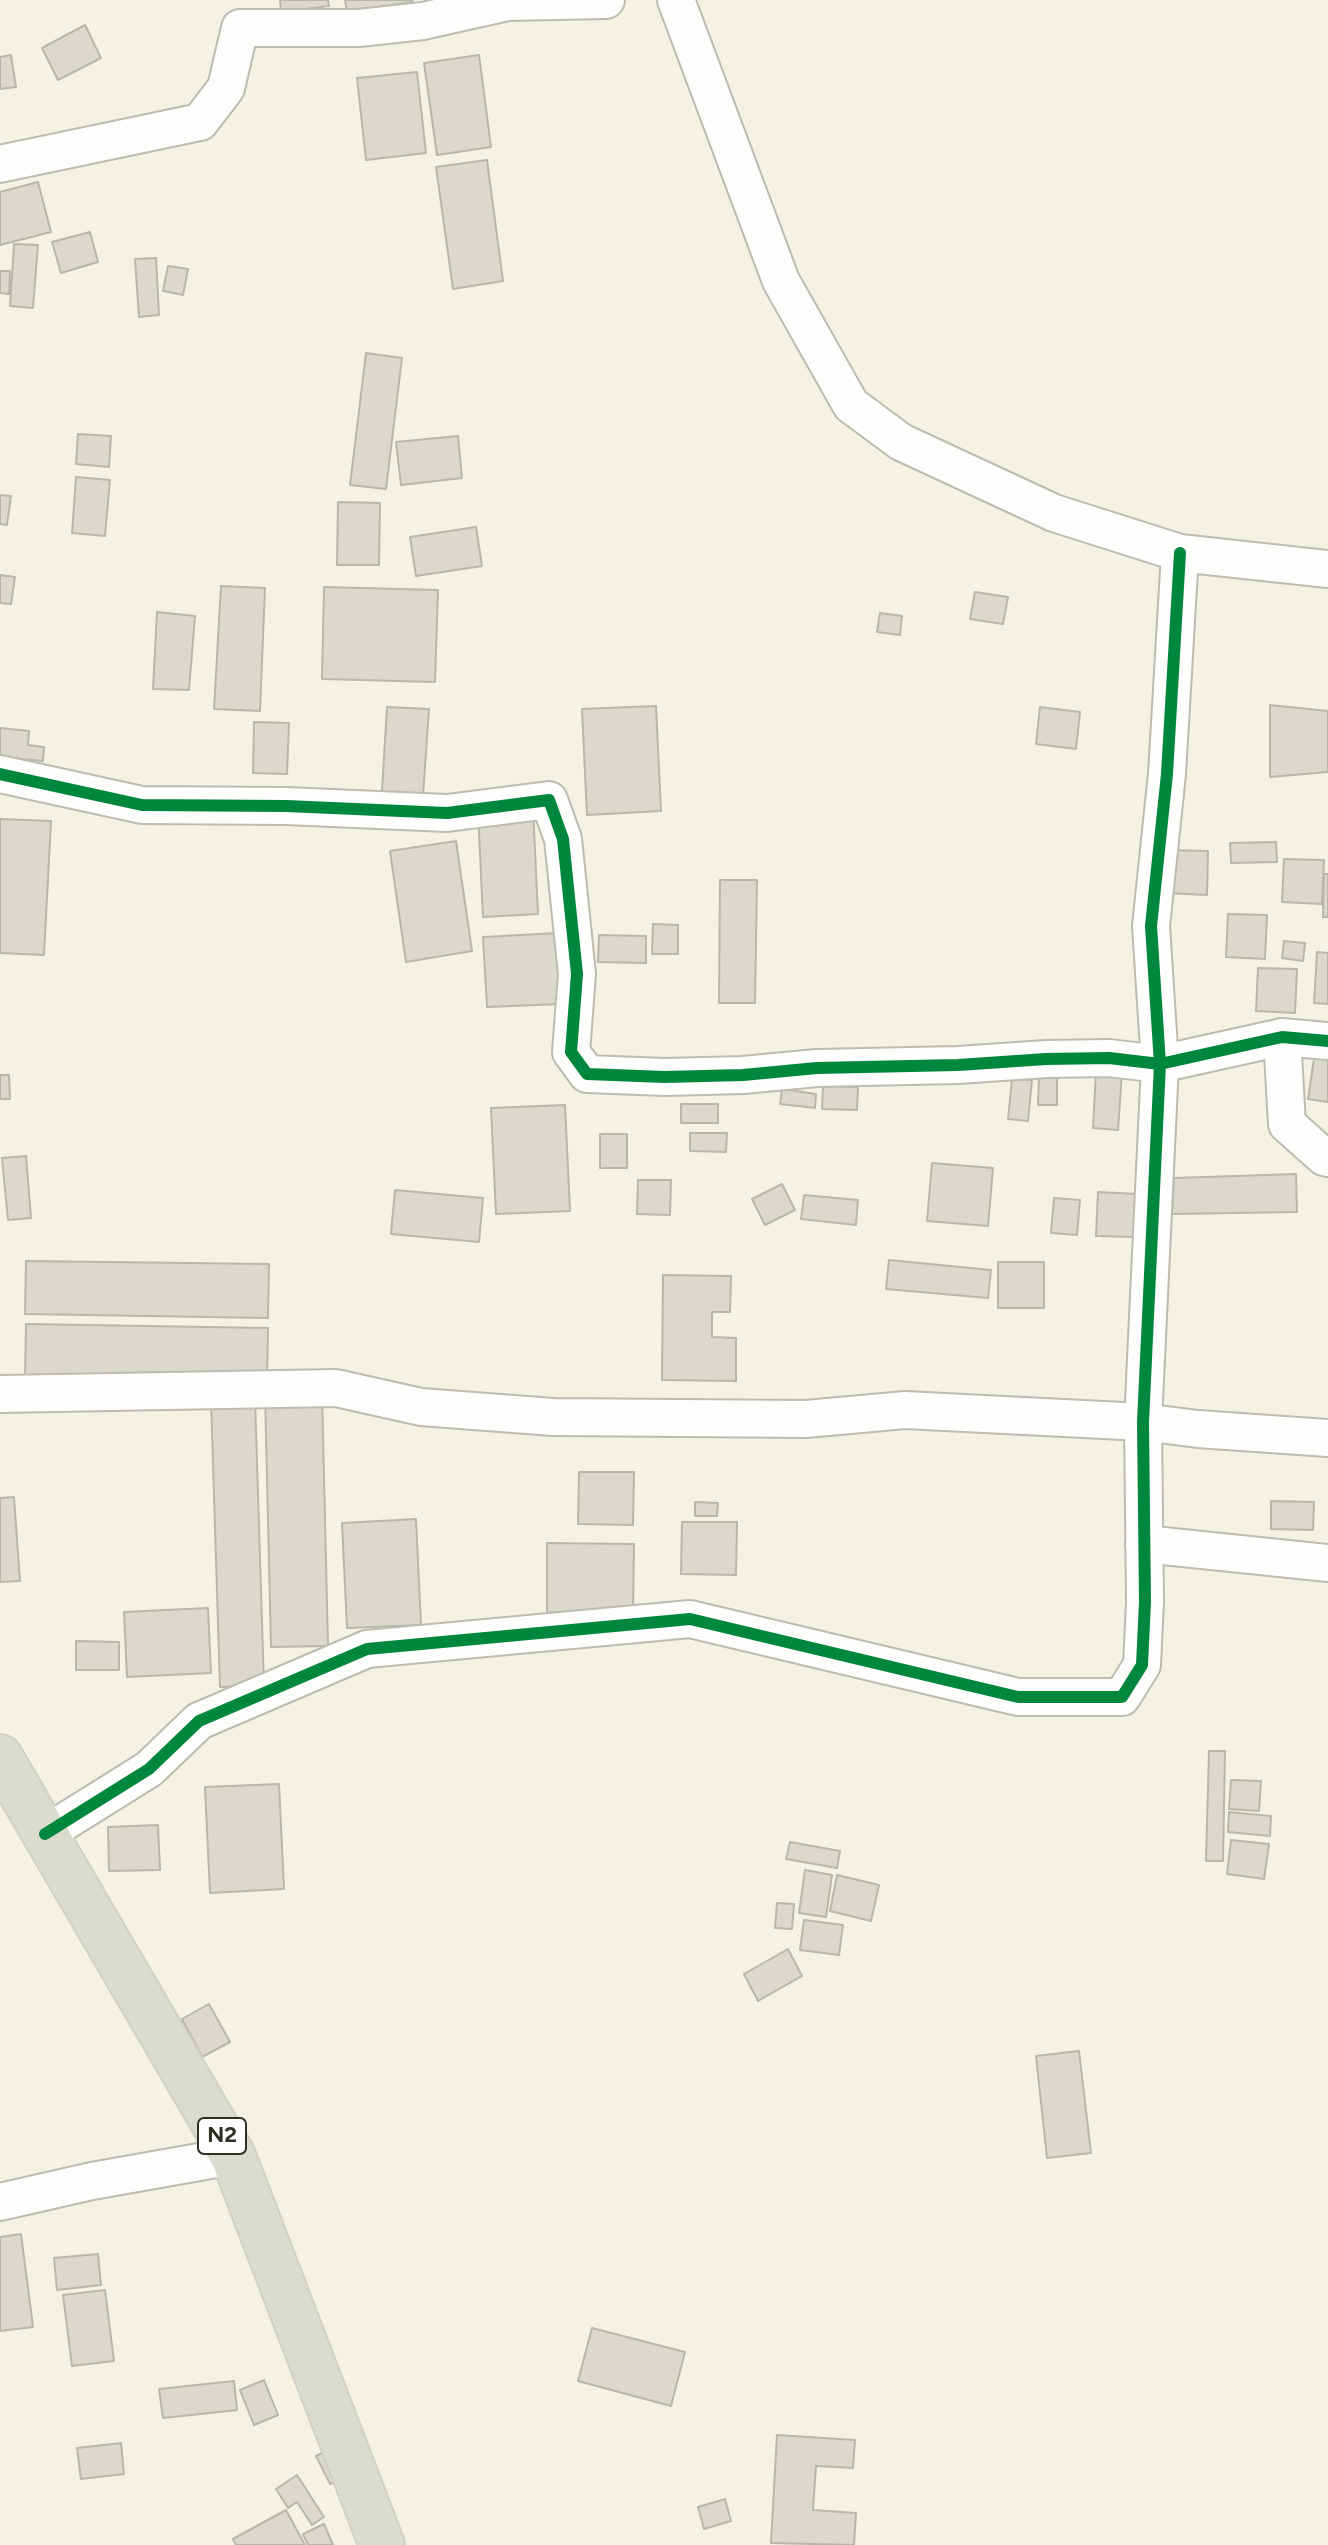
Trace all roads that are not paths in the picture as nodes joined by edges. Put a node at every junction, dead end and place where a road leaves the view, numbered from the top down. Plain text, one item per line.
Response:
1 (606, 0) edge
2 (676, 0) edge
3 (0, 164) edge
4 (1180, 553) junction
5 (1328, 569) edge
6 (0, 774) edge
7 (1282, 1037) junction
8 (1328, 1041) edge
9 (1160, 1064) junction
10 (1328, 1158) edge
11 (0, 1394) edge
12 (1143, 1422) junction
13 (1328, 1438) edge
14 (1144, 1544) junction
15 (1328, 1563) edge
16 (0, 1757) edge
17 (45, 1834) junction
18 (233, 2156) junction
19 (0, 2202) edge
20 (382, 2545) edge

1 - 3 street
2 - 4 street
4 - 5 street
4 - 9 street
6 - 9 street
7 - 8 street
7 - 9 street
7 - 10 street
9 - 12 street
11 - 12 street
12 - 13 street
12 - 14 street
14 - 15 street
14 - 17 street
16 - 17 highway, N2
17 - 18 highway, N2
18 - 19 street
18 - 20 highway, N2

